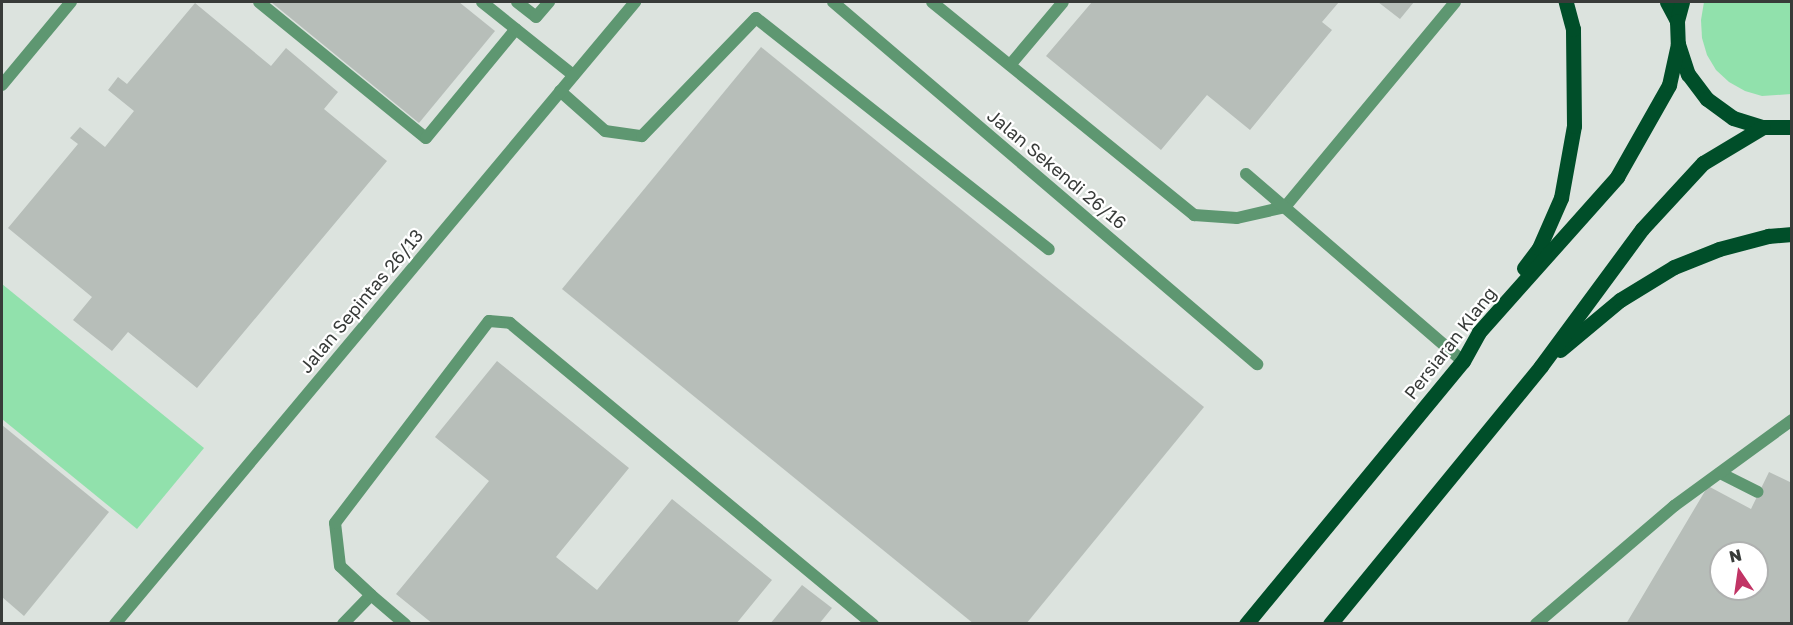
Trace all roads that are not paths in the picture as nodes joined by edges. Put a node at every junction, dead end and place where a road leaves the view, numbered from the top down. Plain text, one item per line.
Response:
1 (71, 2) edge
2 (259, 2) edge
3 (482, 2) edge
4 (517, 2) edge
5 (549, 2) edge
6 (635, 2) edge
7 (833, 2) edge
8 (932, 2) edge
9 (1063, 2) edge
10 (1455, 2) edge
11 (1566, 2) edge
12 (1667, 2) edge
13 (1682, 2) edge
14 (1677, 21) junction
15 (516, 29) junction
16 (1678, 44) junction
17 (1010, 65) junction
18 (573, 75) junction
19 (2, 85) edge
20 (560, 91) junction
21 (1763, 127) junction
22 (1791, 127) edge
23 (1246, 174) dead end
24 (1285, 207) junction
25 (1791, 234) edge
26 (1049, 249) dead end
27 (1479, 332) junction
28 (1463, 361) junction
29 (1257, 364) dead end
30 (1541, 366) junction
31 (1791, 420) edge
32 (1720, 473) junction
33 (1758, 492) dead end
34 (371, 595) junction
35 (115, 624) edge
36 (344, 624) edge
37 (405, 624) edge
38 (873, 624) edge
39 (1246, 624) edge
40 (1330, 624) edge
41 (1536, 624) edge

1 - 19 street
2 - 15 street
3 - 15 street
4 - 5 street
6 - 18 street, Jalan Sepintas 26/13
7 - 29 street, Jalan Sekendi 26/16
8 - 17 street
9 - 17 street
10 - 24 street
11 - 27 main road
12 - 14 main road
13 - 14 main road
14 - 16 main road
15 - 18 street
16 - 21 main road
16 - 27 main road, Persiaran Klang
17 - 24 street
18 - 20 street, Jalan Sepintas 26/13
20 - 26 street
20 - 35 street, Jalan Sepintas 26/13
21 - 22 main road
21 - 30 main road
23 - 24 street
24 - 28 street
25 - 30 main road
27 - 28 main road, Persiaran Klang
28 - 39 main road, Persiaran Klang
30 - 40 main road
31 - 32 street
32 - 33 street
32 - 41 street
34 - 36 street
34 - 37 street
34 - 38 street

